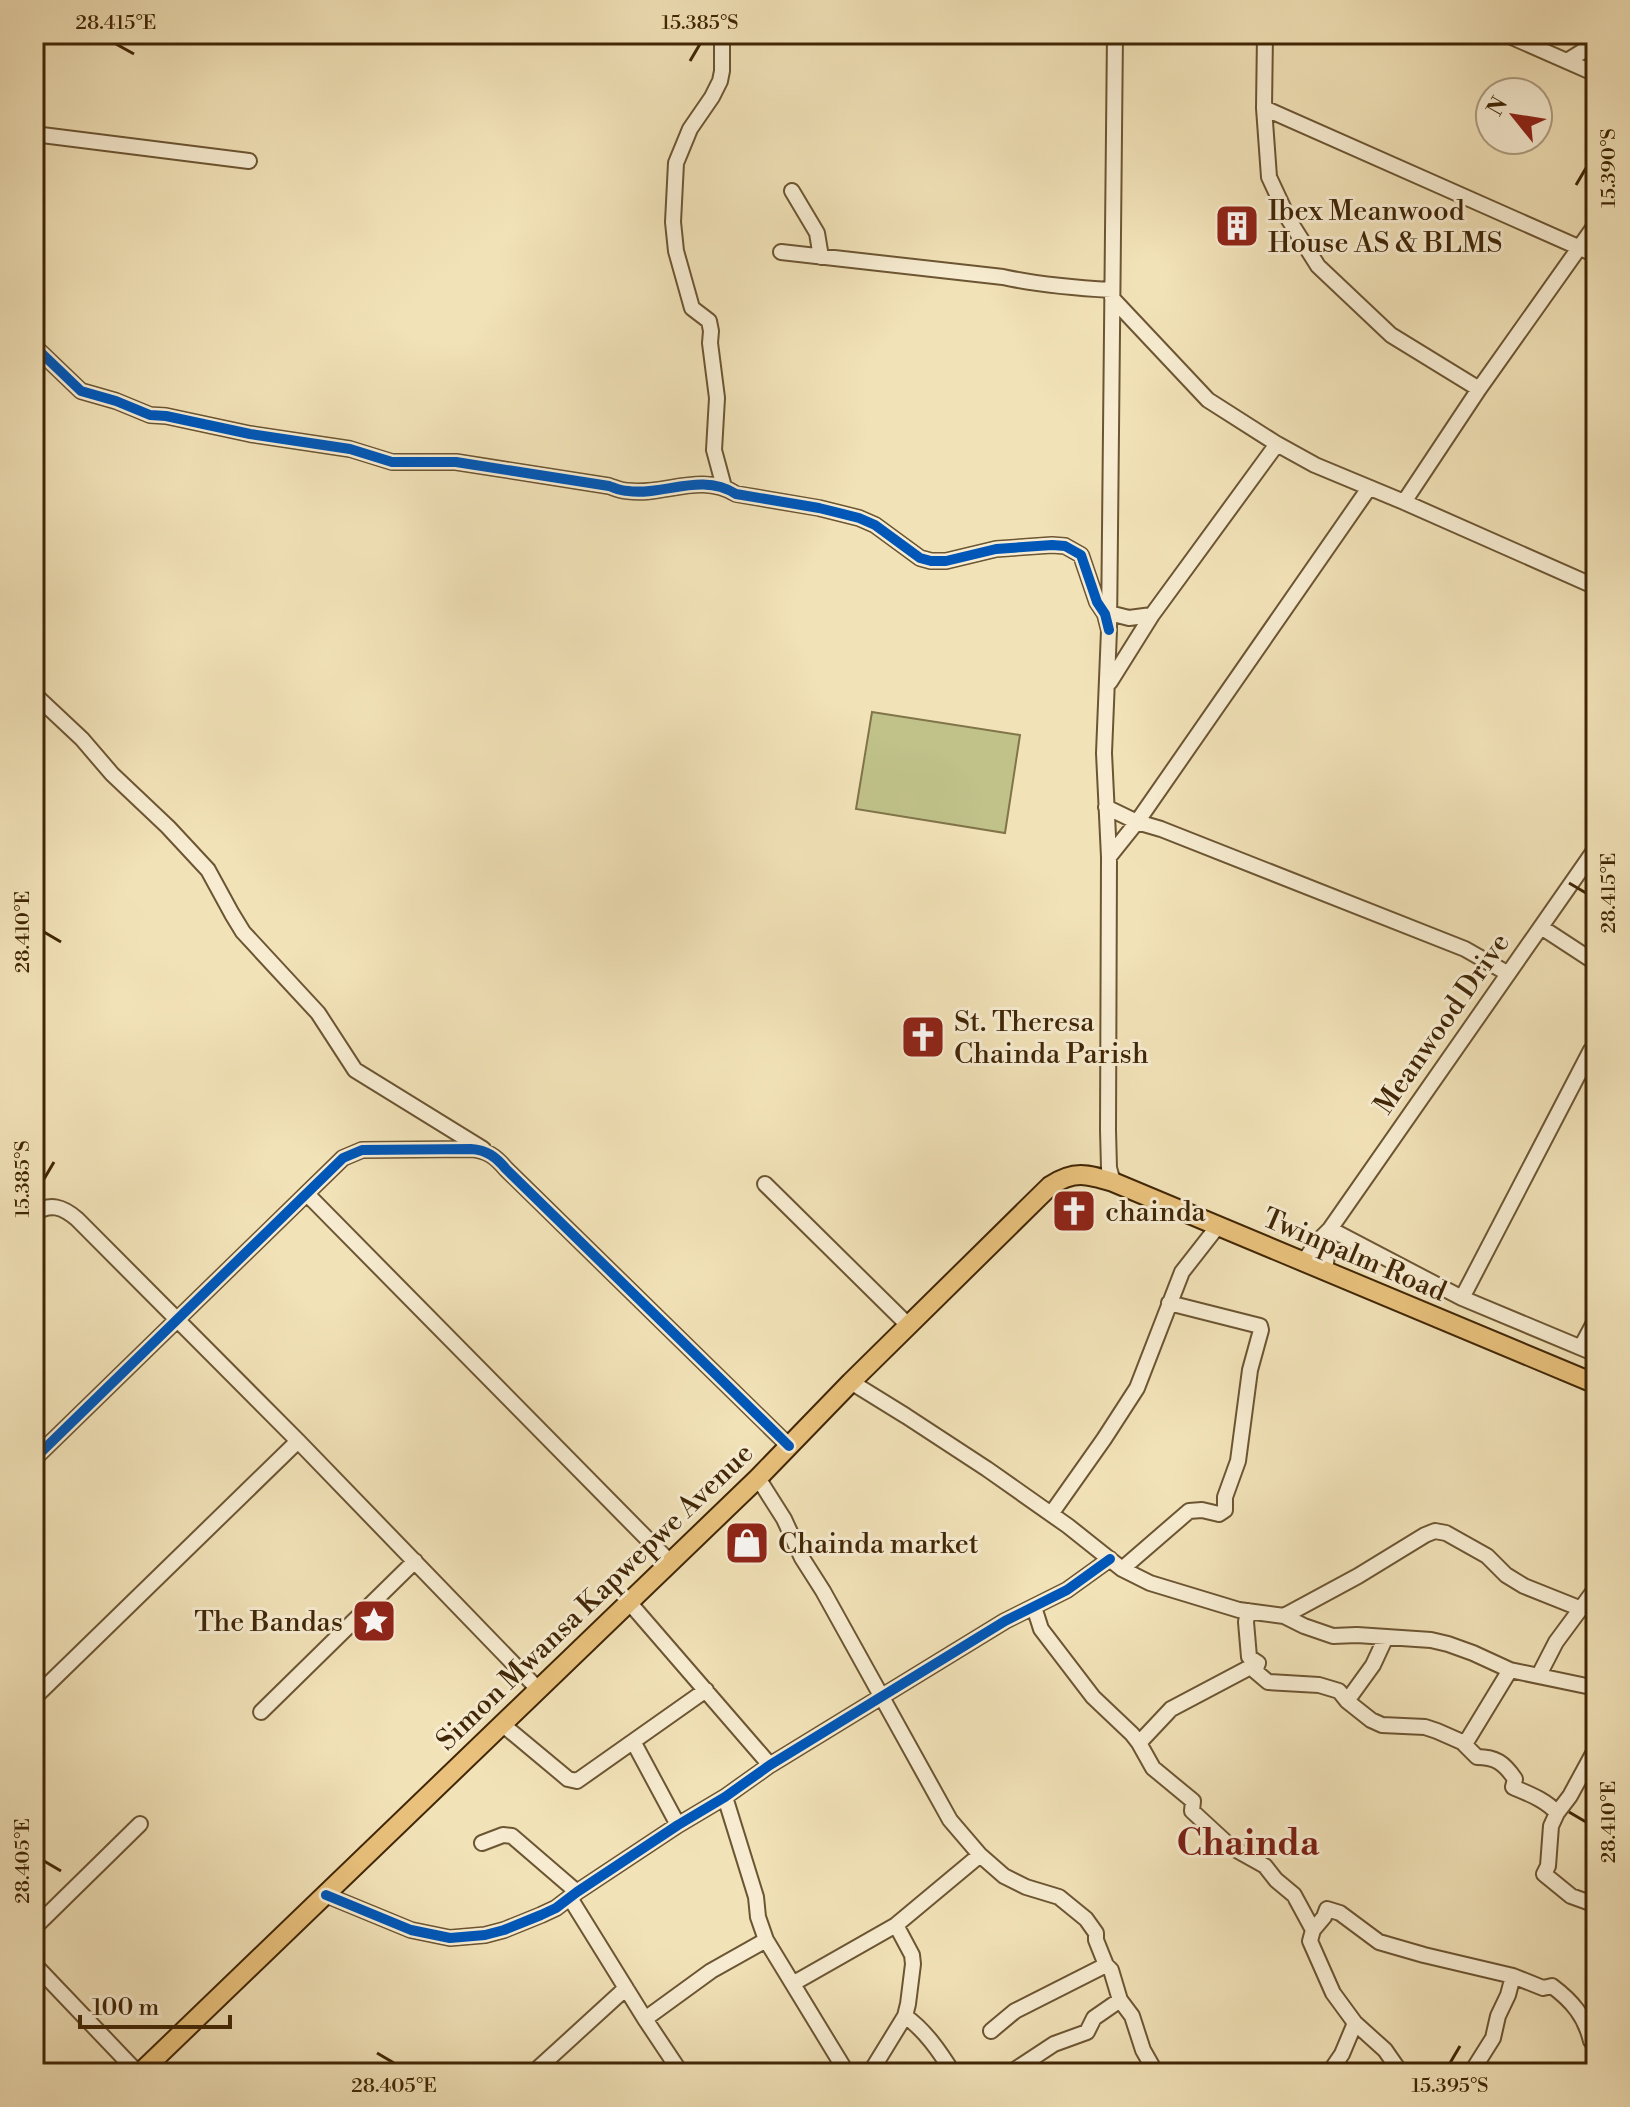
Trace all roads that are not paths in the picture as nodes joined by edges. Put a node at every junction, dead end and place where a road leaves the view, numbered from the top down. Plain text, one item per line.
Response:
1 (722, 34) edge
2 (1115, 34) edge
3 (1265, 34) edge
4 (1505, 34) edge
5 (1596, 43) edge
6 (1567, 61) junction
7 (1596, 74) edge
8 (1264, 108) junction
9 (34, 134) edge
10 (249, 161) dead end
11 (792, 191) dead end
12 (1596, 224) edge
13 (1579, 247) junction
14 (781, 252) dead end
15 (1596, 255) edge
16 (821, 257) junction
17 (1112, 294) junction
18 (34, 346) edge
19 (1479, 389) junction
20 (1277, 444) junction
21 (724, 487) junction
22 (1369, 488) junction
23 (1404, 502) junction
24 (1596, 587) edge
25 (1109, 613) junction
26 (1152, 615) junction
27 (1109, 630) junction
28 (1108, 685) junction
29 (34, 694) edge
30 (1106, 807) junction
31 (1137, 822) junction
32 (1596, 848) edge
33 (1109, 857) junction
34 (1541, 927) junction
35 (1596, 963) edge
36 (1507, 973) junction
37 (1591, 1050) dead end
38 (496, 1158) junction
39 (1093, 1175) joint
40 (1113, 1182) junction
41 (765, 1184) dead end
42 (307, 1194) junction
43 (34, 1214) edge
44 (1218, 1226) junction
45 (1330, 1229) junction
46 (1303, 1263) junction
47 (1325, 1272) junction
48 (1462, 1298) junction
49 (1169, 1303) junction
50 (1596, 1319) edge
51 (178, 1320) junction
52 (909, 1326) junction
53 (1581, 1347) junction
54 (1596, 1354) edge
55 (851, 1382) junction
56 (1596, 1384) edge
57 (298, 1441) junction
58 (789, 1446) junction
59 (34, 1459) edge
60 (758, 1478) junction
61 (1051, 1514) junction
62 (1110, 1559) junction
63 (415, 1561) junction
64 (670, 1562) junction
65 (1122, 1569) junction
66 (1596, 1588) edge
67 (628, 1601) junction
68 (1034, 1607) junction
69 (1579, 1608) junction
70 (1248, 1611) junction
71 (1284, 1616) junction
72 (1386, 1637) junction
73 (1258, 1663) junction
74 (1510, 1670) junction
75 (1539, 1675) junction
76 (1596, 1688) edge
77 (538, 1689) junction
78 (706, 1690) junction
79 (880, 1696) junction
80 (34, 1698) edge
81 (1347, 1701) junction
82 (261, 1712) dead end
83 (502, 1724) junction
84 (634, 1743) junction
85 (1139, 1743) junction
86 (1465, 1744) junction
87 (1596, 1748) edge
88 (770, 1765) junction
89 (725, 1797) junction
90 (1557, 1813) junction
91 (140, 1824) dead end
92 (678, 1825) junction
93 (482, 1843) dead end
94 (980, 1855) junction
95 (326, 1895) junction
96 (573, 1895) junction
97 (1596, 1905) edge
98 (896, 1925) junction
99 (34, 1928) edge
100 (1313, 1930) junction
101 (766, 1940) junction
102 (34, 1964) edge
103 (1106, 1965) junction
104 (1513, 1976) junction
105 (794, 1983) junction
106 (626, 1988) junction
107 (1120, 2000) junction
108 (905, 2016) junction
109 (645, 2019) junction
110 (1355, 2023) junction
111 (991, 2031) dead end
112 (1596, 2043) edge
113 (139, 2073) edge
114 (533, 2073) edge
115 (681, 2073) edge
116 (847, 2073) edge
117 (870, 2073) edge
118 (953, 2073) edge
119 (1010, 2073) edge
120 (1156, 2073) edge
121 (1329, 2073) edge
122 (1401, 2073) edge
123 (1471, 2073) edge

1 - 21 street
2 - 17 street
3 - 8 street
4 - 6 street
5 - 6 street
6 - 7 street
8 - 13 street
8 - 19 street
9 - 10 street
11 - 16 street
12 - 13 street
13 - 15 street
13 - 19 street
14 - 16 street
16 - 17 street
17 - 20 street
17 - 25 street
18 - 21 street
19 - 23 street
20 - 22 street
20 - 26 street
21 - 27 street
22 - 23 street
22 - 31 street
23 - 24 street
25 - 26 street
25 - 27 street
26 - 28 street
27 - 28 street
28 - 30 street
29 - 38 street
30 - 31 street
30 - 33 street
31 - 33 street
31 - 36 street
32 - 34 street, Meanwood Drive
33 - 40 street
34 - 35 street
34 - 36 street, Meanwood Drive
36 - 45 street, Meanwood Drive
37 - 48 street
38 - 42 street
38 - 58 street
39 - 40 main road, Twinpalm Road
39 - 52 main road, Simon Mwansa Kapwepwe Avenue
40 - 44 main road, Twinpalm Road
41 - 52 street
42 - 51 street
42 - 64 street
43 - 51 street
44 - 46 main road, Twinpalm Road
44 - 49 street
45 - 46 street, Meanwood Drive
45 - 47 street
45 - 48 street
46 - 47 main road, Twinpalm Road
47 - 56 main road, Twinpalm Road
48 - 53 street
49 - 61 street
49 - 65 street
50 - 53 street
51 - 57 street
51 - 59 street
52 - 55 main road, Simon Mwansa Kapwepwe Avenue
53 - 54 street
55 - 58 main road, Simon Mwansa Kapwepwe Avenue
55 - 61 street
57 - 63 street
57 - 80 street
58 - 60 main road, Simon Mwansa Kapwepwe Avenue
60 - 64 main road, Simon Mwansa Kapwepwe Avenue
60 - 79 street
61 - 62 street
62 - 65 street
62 - 68 street
63 - 77 street
63 - 82 street
64 - 67 main road, Simon Mwansa Kapwepwe Avenue
65 - 70 street
66 - 69 street
67 - 77 main road, Simon Mwansa Kapwepwe Avenue
67 - 78 street
68 - 79 street
68 - 85 street
69 - 71 street
69 - 75 street
70 - 71 street
70 - 73 street
71 - 72 street
72 - 74 street
72 - 81 street
73 - 81 street
73 - 85 street
74 - 75 street
74 - 86 street
75 - 76 street
77 - 83 main road, Simon Mwansa Kapwepwe Avenue
78 - 84 street
78 - 88 street
79 - 88 street
79 - 94 street
81 - 86 street
83 - 84 street
83 - 95 main road, Simon Mwansa Kapwepwe Avenue
84 - 92 street
85 - 100 street
86 - 90 street
87 - 90 street
88 - 89 street
89 - 92 street
89 - 101 street
90 - 97 street
91 - 99 street
92 - 96 street
93 - 96 street
94 - 98 street
94 - 103 street
95 - 96 street
95 - 113 main road, Simon Mwansa Kapwepwe Avenue
96 - 106 street
98 - 105 street
98 - 108 street
100 - 104 street
100 - 110 street
101 - 105 street
101 - 109 street
102 - 113 street
103 - 107 street
103 - 111 street
104 - 112 street
104 - 123 street
105 - 116 street
106 - 109 street
106 - 114 street
107 - 119 street
107 - 120 street
108 - 117 street
108 - 118 street
109 - 115 street
110 - 121 street
110 - 122 street

